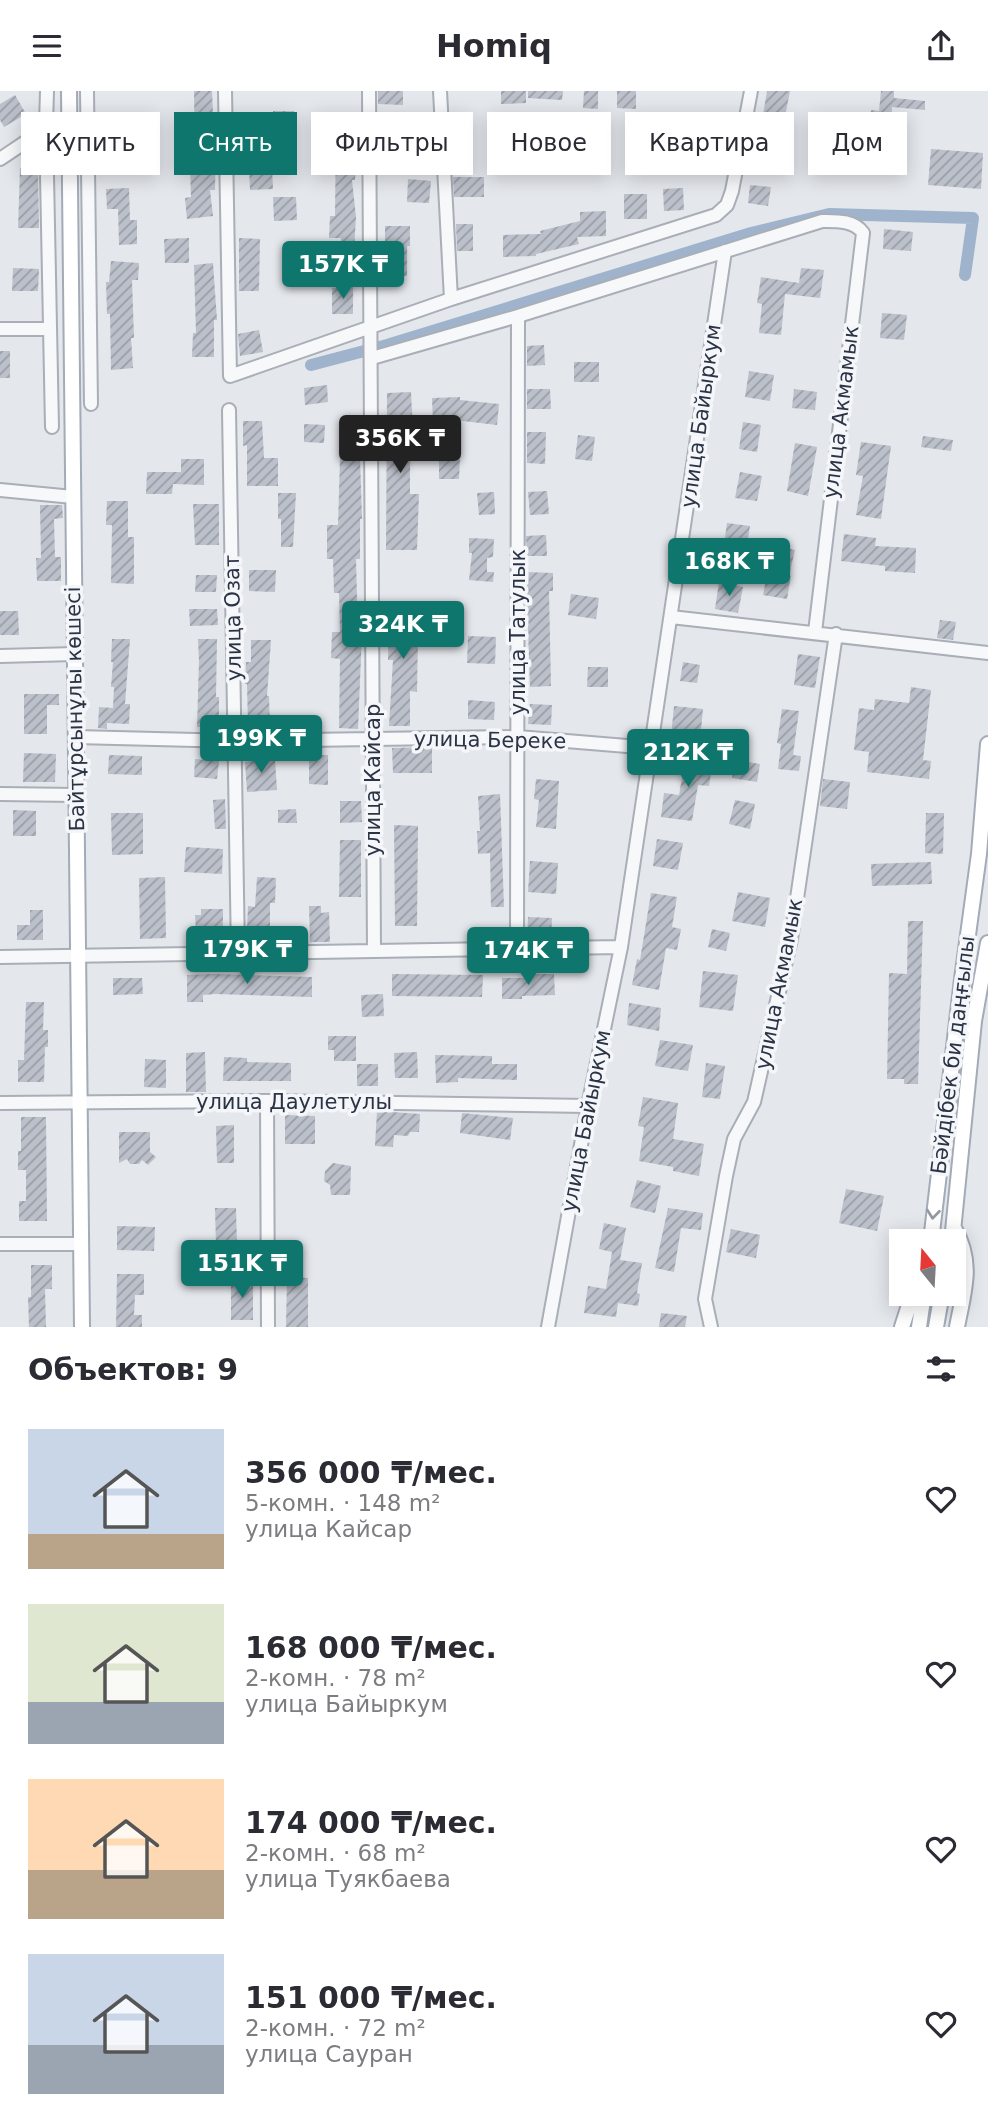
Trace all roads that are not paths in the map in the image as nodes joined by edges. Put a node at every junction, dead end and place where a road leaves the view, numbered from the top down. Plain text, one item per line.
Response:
1 (47, 91) edge
2 (69, 91) edge
3 (87, 91) edge
4 (225, 91) edge
5 (369, 91) edge
6 (440, 91) edge
7 (751, 91) edge
8 (46, 112) edge
9 (21, 145) edge
10 (0, 159) edge
11 (47, 175) edge
12 (725, 251) junction
13 (451, 299) junction
14 (518, 316) junction
15 (50, 328) junction
16 (0, 329) edge
17 (370, 331) junction
18 (372, 358) junction
19 (91, 404) dead end
20 (229, 410) dead end
21 (52, 427) dead end
22 (0, 490) edge
23 (73, 497) junction
24 (671, 617) junction
25 (815, 632) junction
26 (836, 634) junction
27 (988, 653) edge
28 (75, 654) junction
29 (0, 656) edge
30 (76, 737) junction
31 (518, 737) junction
32 (373, 739) junction
33 (235, 741) junction
34 (988, 744) edge
35 (651, 748) junction
36 (0, 794) edge
37 (76, 795) junction
38 (988, 943) edge
39 (621, 947) junction
40 (517, 949) junction
41 (374, 950) junction
42 (239, 953) junction
43 (78, 956) junction
44 (0, 957) edge
45 (985, 976) edge
46 (79, 1101) junction
47 (267, 1101) junction
48 (0, 1103) edge
49 (588, 1106) junction
50 (932, 1229) edge
51 (954, 1229) edge
52 (0, 1244) edge
53 (81, 1244) junction
54 (909, 1306) edge
55 (922, 1306) edge
56 (940, 1306) edge
57 (961, 1306) edge
58 (82, 1327) edge
59 (268, 1327) edge
60 (548, 1327) edge
61 (711, 1327) edge
62 (902, 1327) edge
63 (919, 1327) edge
64 (936, 1327) edge
65 (957, 1327) edge

1 - 8 street
2 - 23 main road, Байтұрсынұлы көшесі
3 - 19 street
4 - 17 street
5 - 17 street
6 - 13 street
7 - 13 street
9 - 10 street
11 - 15 street
12 - 14 street
12 - 24 street, улица Байыркум
12 - 25 street, улица Акмамык
13 - 17 street
14 - 18 street
14 - 31 street, улица Татулык
15 - 16 street
15 - 21 street
17 - 18 street, улица Кайсар
18 - 32 street, улица Кайсар
20 - 33 street, улица Озат
22 - 23 street
23 - 28 main road, Байтұрсынұлы көшесі
24 - 25 street
24 - 35 street, улица Байыркум
25 - 26 street
26 - 27 street
26 - 61 street, улица Акмамык
28 - 29 street
28 - 30 main road, Байтұрсынұлы көшесі
30 - 33 street, улица Береке
30 - 37 main road, Байтұрсынұлы көшесі
31 - 32 street, улица Береке
31 - 35 street, улица Береке
31 - 40 street, улица Татулык
32 - 33 street, улица Береке
32 - 41 street, улица Кайсар
33 - 42 street, улица Озат
34 -> 50 main road, Бәйдібек би даңғылы
35 - 39 street, улица Байыркум
36 - 37 street
37 - 43 main road, Байтұрсынұлы көшесі
38 - 45 main road, Бәйдібек би даңғылы
39 - 40 street
39 - 49 street, улица Байыркум
40 - 41 street
41 - 42 street
42 - 43 street
43 - 44 street
43 - 46 main road, Байтұрсынұлы көшесі
45 - 51 main road, Бәйдібек би даңғылы
46 - 47 street, улица Даулетулы
46 - 48 street, улица Даулетулы
46 - 53 main road, Байтұрсынұлы көшесі
47 - 49 street, улица Даулетулы
47 - 59 street
49 - 60 street, улица Байыркум
52 - 53 street
53 - 58 main road, Байтұрсынұлы көшесі
54 - 62 main road
55 - 63 main road
56 - 64 main road
57 - 65 main road

